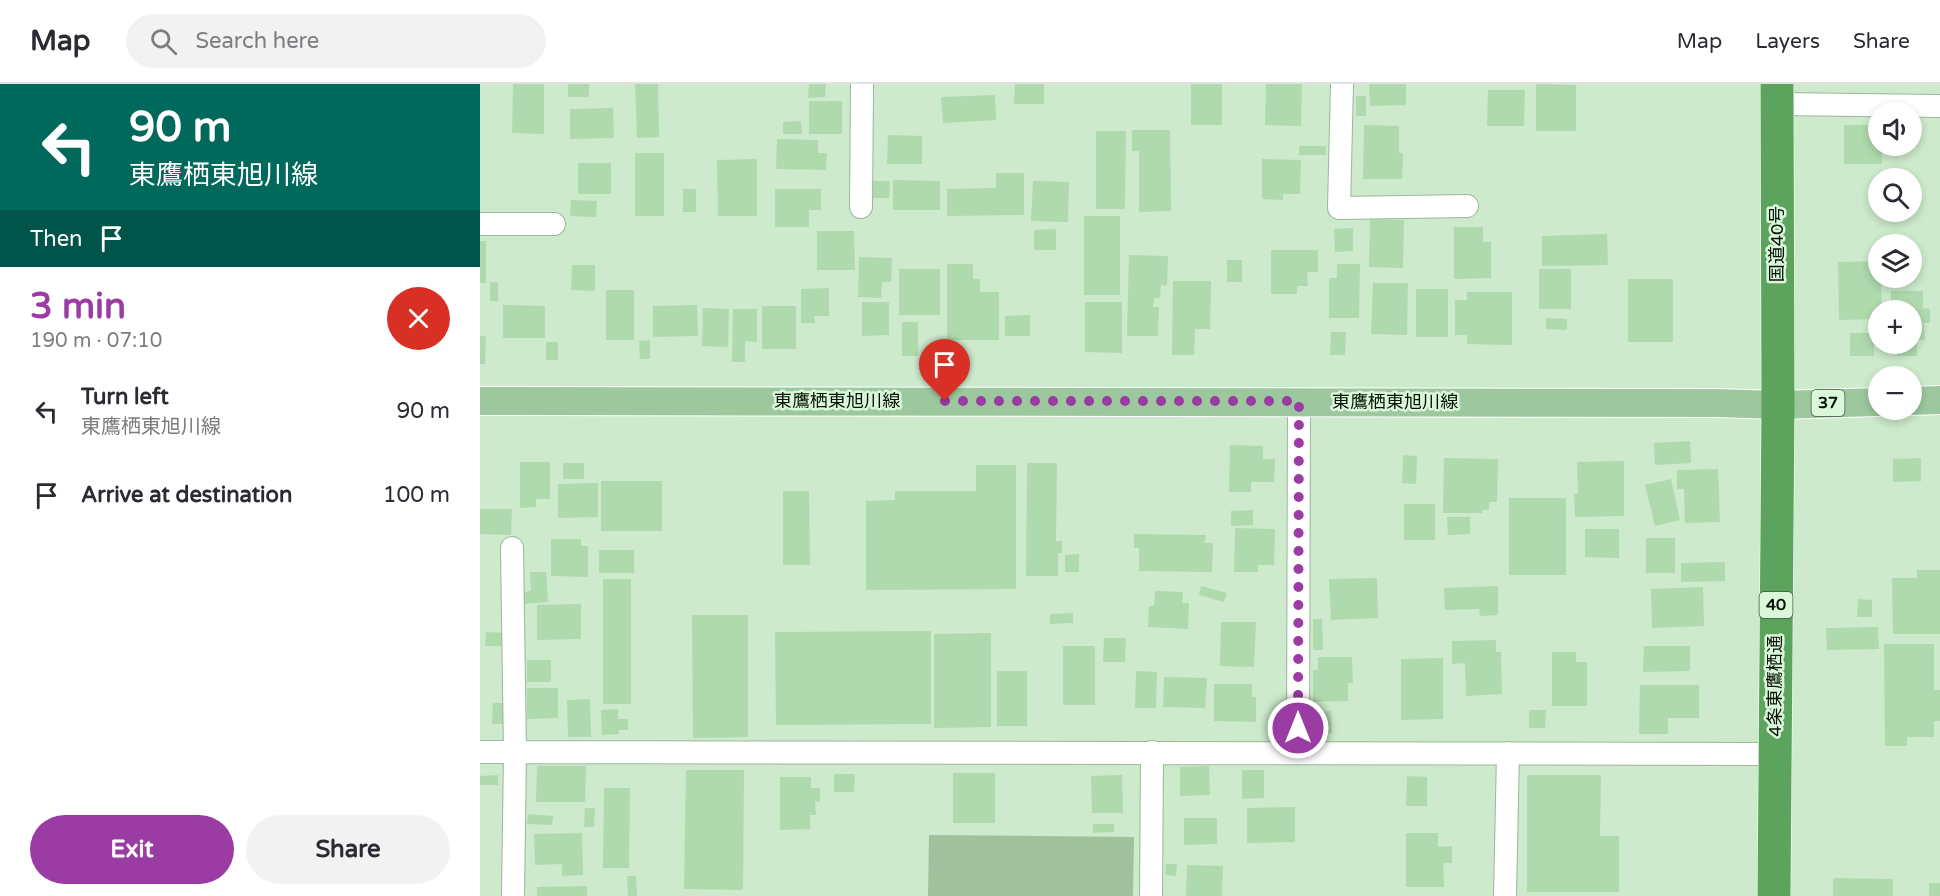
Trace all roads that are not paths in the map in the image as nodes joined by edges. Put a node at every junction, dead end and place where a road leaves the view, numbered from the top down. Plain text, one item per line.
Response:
1 (862, 84) edge
2 (1342, 84) edge
3 (1777, 94) edge
4 (1940, 106) edge
5 (1467, 206) dead end
6 (861, 207) dead end
7 (480, 224) edge
8 (554, 224) dead end
9 (1940, 400) edge
10 (480, 401) edge
11 (1299, 401) junction
12 (1922, 401) edge
13 (1868, 402) edge
14 (1778, 405) junction
15 (512, 548) dead end
16 (480, 752) edge
17 (515, 752) junction
18 (1152, 752) junction
19 (1298, 752) junction
20 (1508, 753) junction
21 (1775, 754) junction
22 (513, 896) edge
23 (1151, 896) edge
24 (1505, 896) edge
25 (1773, 896) edge

1 - 6 street
2 - 5 street
3 - 4 street
3 - 14 highway, 国道40号 / 40
7 - 8 street
9 - 12 main road
10 - 11 main road, 東鷹栖東旭川線 / 37
11 - 14 main road, 東鷹栖東旭川線 / 37
11 - 19 street
13 - 14 main road, 東鷹栖東旭川線 / 37
14 - 21 highway, 4条東鷹栖通 / 40
15 - 17 street
16 - 17 street
17 - 18 street
17 - 22 street
18 - 19 street
18 - 23 street
19 - 20 street
20 - 21 street
20 - 24 street
21 - 25 highway, 4条東鷹栖通 / 40

